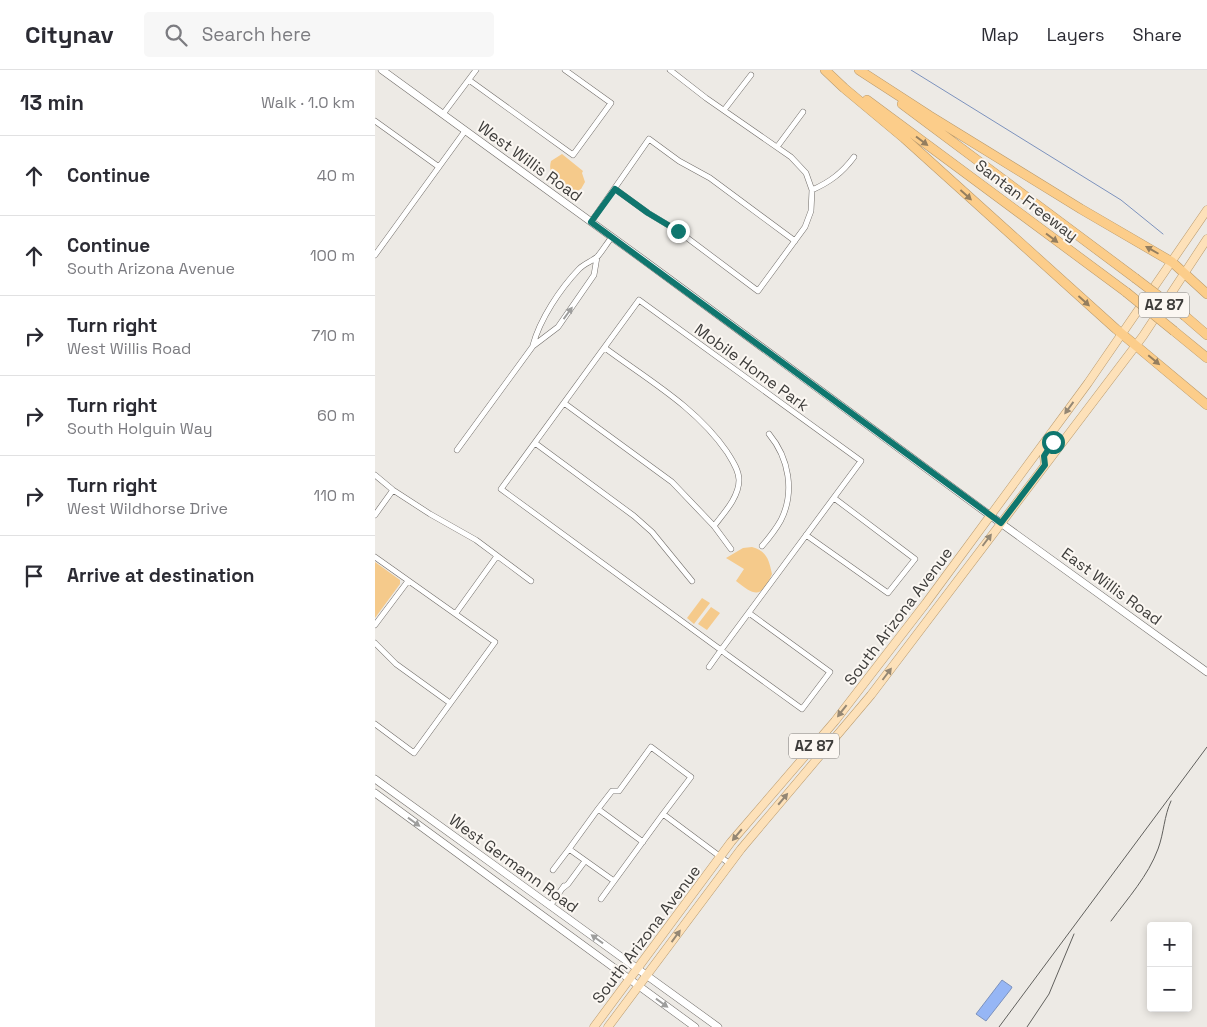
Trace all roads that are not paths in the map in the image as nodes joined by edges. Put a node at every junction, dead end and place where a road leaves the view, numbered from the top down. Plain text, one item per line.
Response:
1 (382, 70) edge
2 (476, 70) edge
3 (565, 70) edge
4 (671, 70) edge
5 (826, 70) edge
6 (858, 70) edge
7 (751, 74) dead end
8 (469, 80) junction
9 (724, 110) junction
10 (803, 112) dead end
11 (443, 114) junction
12 (375, 121) edge
13 (465, 130) junction
14 (777, 147) junction
15 (854, 157) dead end
16 (439, 168) junction
17 (615, 189) junction
18 (812, 190) junction
19 (1207, 210) edge
20 (591, 222) junction
21 (612, 237) junction
22 (1207, 239) edge
23 (795, 241) junction
24 (377, 247) edge
25 (375, 255) edge
26 (597, 257) junction
27 (1172, 262) junction
28 (1185, 274) junction
29 (1207, 294) edge
30 (1122, 334) junction
31 (1207, 335) edge
32 (1136, 345) junction
33 (533, 346) junction
34 (605, 348) junction
35 (1207, 358) edge
36 (564, 403) junction
37 (1207, 405) edge
38 (1051, 433) junction
39 (769, 434) dead end
40 (535, 444) junction
41 (457, 450) dead end
42 (1045, 465) junction
43 (375, 475) edge
44 (393, 490) junction
45 (834, 498) junction
46 (375, 515) edge
47 (991, 516) junction
48 (1001, 523) junction
49 (714, 526) junction
50 (806, 535) junction
51 (763, 546) dead end
52 (731, 550) dead end
53 (497, 556) junction
54 (375, 557) edge
55 (408, 581) junction
56 (531, 581) dead end
57 (692, 581) dead end
58 (749, 612) junction
59 (456, 613) junction
60 (375, 625) edge
61 (375, 643) edge
62 (721, 650) junction
63 (709, 667) dead end
64 (1207, 672) edge
65 (450, 703) junction
66 (375, 724) edge
67 (375, 780) edge
68 (375, 793) edge
69 (598, 809) junction
70 (663, 814) junction
71 (643, 842) junction
72 (569, 849) junction
73 (720, 857) junction
74 (585, 860) junction
75 (729, 864) junction
76 (553, 870) dead end
77 (613, 882) junction
78 (525, 888) junction
79 (518, 898) junction
80 (601, 899) dead end
81 (550, 906) junction
82 (637, 968) junction
83 (647, 975) junction
84 (629, 979) junction
85 (638, 986) junction
86 (594, 1027) edge
87 (608, 1027) edge
88 (695, 1027) edge
89 (718, 1027) edge

1 - 11 street, West Willis Road
2 - 8 street
3 - 8 street
4 - 9 street
5 -> 30 highway
5 -> 35 highway, Santan Freeway, bridge
27 -> 6 highway
6 - 31 highway, Santan Freeway, bridge
7 - 9 street
8 - 11 street
9 - 14 street
10 - 14 street
11 - 13 street, West Willis Road
12 - 16 street
13 - 16 street
13 - 20 street, West Willis Road
14 - 18 street
15 - 18 street
16 - 24 street
17 - 20 street
17 - 23 street
17 - 23 street
18 - 23 street
19 - 27 main road, South Arizona Avenue / AZ 87
20 - 21 street, West Willis Road
21 - 26 street
21 - 47 street, West Willis Road
22 - 28 main road, South Arizona Avenue / AZ 87
24 - 25 street
26 - 33 street
33 -> 26 street
27 - 28 highway
27 - 30 main road, South Arizona Avenue / AZ 87
28 - 29 highway
28 - 32 main road, South Arizona Avenue / AZ 87
30 - 32 highway
30 -> 38 main road, South Arizona Avenue / AZ 87
32 -> 37 highway
32 - 42 main road, South Arizona Avenue / AZ 87
33 - 41 street
34 - 36 street, Mobile Home Park
34 - 45 street, Mobile Home Park
34 - 49 street
36 - 40 street, Mobile Home Park
36 - 49 street
38 - 42 main road
38 - 47 main road, South Arizona Avenue / AZ 87
39 - 51 street
40 - 57 street
40 - 62 street, Mobile Home Park
42 - 48 main road, South Arizona Avenue / AZ 87
43 - 44 street
44 - 46 street
44 - 53 street
45 - 50 street, Mobile Home Park
45 - 50 street
47 - 48 street, West Willis Road
47 -> 73 main road, South Arizona Avenue / AZ 87
48 - 64 street, East Willis Road
75 -> 48 main road, South Arizona Avenue / AZ 87
49 - 52 street
50 - 58 street, Mobile Home Park
53 - 56 street
53 - 59 street
54 - 55 street
55 - 59 street
55 - 60 street
58 - 62 street, Mobile Home Park
58 - 62 street, Mobile Home Park
59 - 65 street
61 - 65 street
62 - 63 street, Mobile Home Park
65 - 66 street
67 - 78 street, West Germann Road
68 -> 79 street, West Germann Road
69 - 70 street
69 - 71 street
69 - 72 street
70 - 71 street
70 - 73 street
71 - 77 street
72 - 74 street
72 - 76 street
73 - 75 street
73 - 82 main road, South Arizona Avenue / AZ 87
74 - 77 street
74 - 81 street
83 -> 75 main road, South Arizona Avenue / AZ 87
77 - 80 street
78 - 79 street
78 - 81 street, West Germann Road
79 - 84 street, West Germann Road
82 -> 81 street, West Germann Road
82 - 83 street, West Germann Road
82 - 84 main road, South Arizona Avenue / AZ 87
83 - 85 main road, South Arizona Avenue / AZ 87
83 - 89 street, West Germann Road
84 - 85 street, West Germann Road
84 - 86 main road, South Arizona Avenue / AZ 87
85 - 87 main road, South Arizona Avenue / AZ 87
85 -> 88 street, West Germann Road

